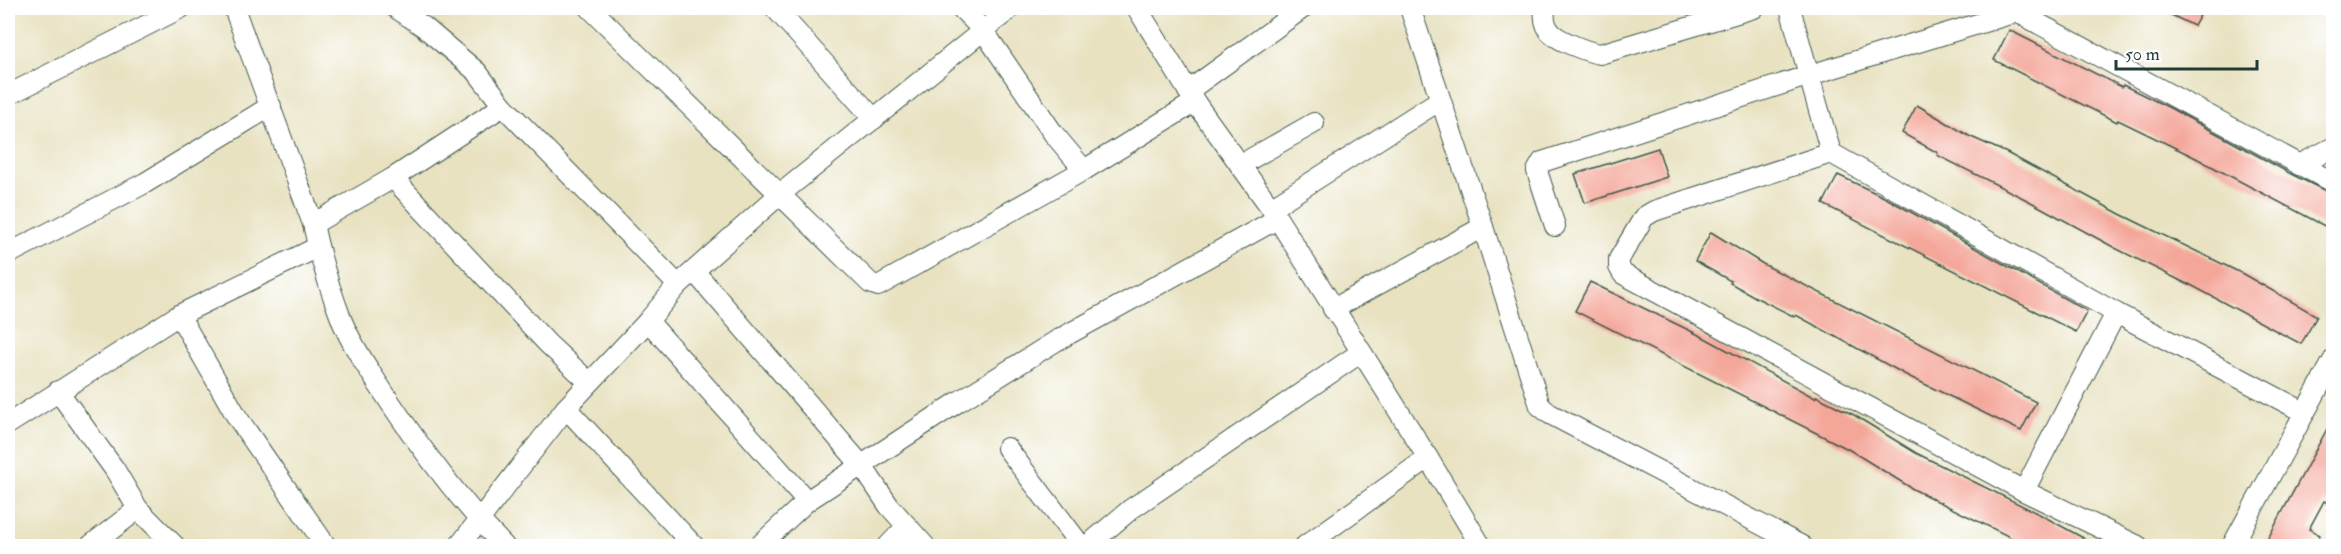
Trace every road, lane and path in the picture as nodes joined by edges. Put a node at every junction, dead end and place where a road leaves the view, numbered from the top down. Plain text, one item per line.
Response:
1 (181, 8) edge
2 (234, 8) edge
3 (396, 8) edge
4 (590, 8) edge
5 (775, 8) edge
6 (961, 8) edge
7 (1011, 8) edge
8 (1137, 8) edge
9 (1301, 8) edge
10 (1410, 8) edge
11 (1545, 8) edge
12 (1754, 8) edge
13 (1790, 8) edge
14 (2018, 10) edge
15 (983, 30) junction
16 (1810, 75) junction
17 (8, 95) edge
18 (1191, 97) junction
19 (1440, 100) junction
20 (271, 106) junction
21 (503, 106) junction
22 (874, 119) junction
23 (1314, 123) dead end
24 (2334, 147) edge
25 (1831, 153) junction
26 (1240, 165) junction
27 (2299, 165) junction
28 (1084, 170) junction
29 (393, 178) junction
30 (2334, 183) edge
31 (779, 195) junction
32 (1274, 214) junction
33 (313, 224) junction
34 (1555, 226) dead end
35 (1484, 227) junction
36 (318, 247) junction
37 (8, 254) edge
38 (694, 271) junction
39 (678, 285) junction
40 (1333, 309) junction
41 (2116, 313) junction
42 (179, 315) junction
43 (648, 321) junction
44 (1360, 352) junction
45 (2334, 358) edge
46 (589, 382) junction
47 (58, 391) junction
48 (566, 408) junction
49 (2304, 412) junction
50 (8, 424) edge
51 (1007, 448) dead end
52 (1428, 458) junction
53 (862, 466) junction
54 (2024, 491) junction
55 (807, 501) junction
56 (138, 509) junction
57 (479, 521) junction
58 (907, 526) junction
59 (90, 546) edge
60 (176, 546) edge
61 (326, 546) edge
62 (459, 546) edge
63 (504, 546) edge
64 (694, 546) edge
65 (759, 546) edge
66 (888, 546) edge
67 (925, 546) edge
68 (1081, 546) edge
69 (1087, 546) edge
70 (1305, 546) edge
71 (1481, 546) edge
72 (1802, 546) edge
73 (2138, 546) edge
74 (2232, 546) edge

1 - 17 street
2 - 20 street
3 - 21 street
4 - 31 street
5 - 22 street
6 - 15 street
7 - 15 street
8 - 18 street
9 - 18 street
10 - 19 street
11 - 12 street
13 - 16 street
14 - 16 street
14 - 27 street
15 - 22 street
15 - 28 street
16 - 25 street
16 - 34 street
18 - 26 street
18 - 28 street
19 - 32 street
19 - 35 street
20 - 33 street
20 - 37 street
21 - 29 street
21 - 39 street
22 - 31 street
23 - 26 street
24 - 27 street
25 - 41 street
25 - 54 street
26 - 32 street
27 - 30 street
28 - 31 street
29 - 33 street
29 - 46 street
31 - 38 street
32 - 40 street
32 - 53 street
33 - 36 street
35 - 40 street
35 - 72 street
36 - 42 street
36 - 57 street
38 - 39 street
38 - 53 street
39 - 43 street
40 - 44 street
41 - 49 street
41 - 54 street
42 - 47 street
42 - 61 street
43 - 46 street
43 - 55 street
44 - 52 street
44 - 69 street
45 - 49 street
46 - 48 street
47 - 50 street
47 - 56 street
48 - 57 street
48 - 64 street
49 - 74 street
51 - 68 street
52 - 70 street
52 - 71 street
53 - 55 street
53 - 58 street
54 - 73 street
55 - 65 street
56 - 59 street
56 - 60 street
57 - 62 street
57 - 63 street
58 - 66 street
58 - 67 street

